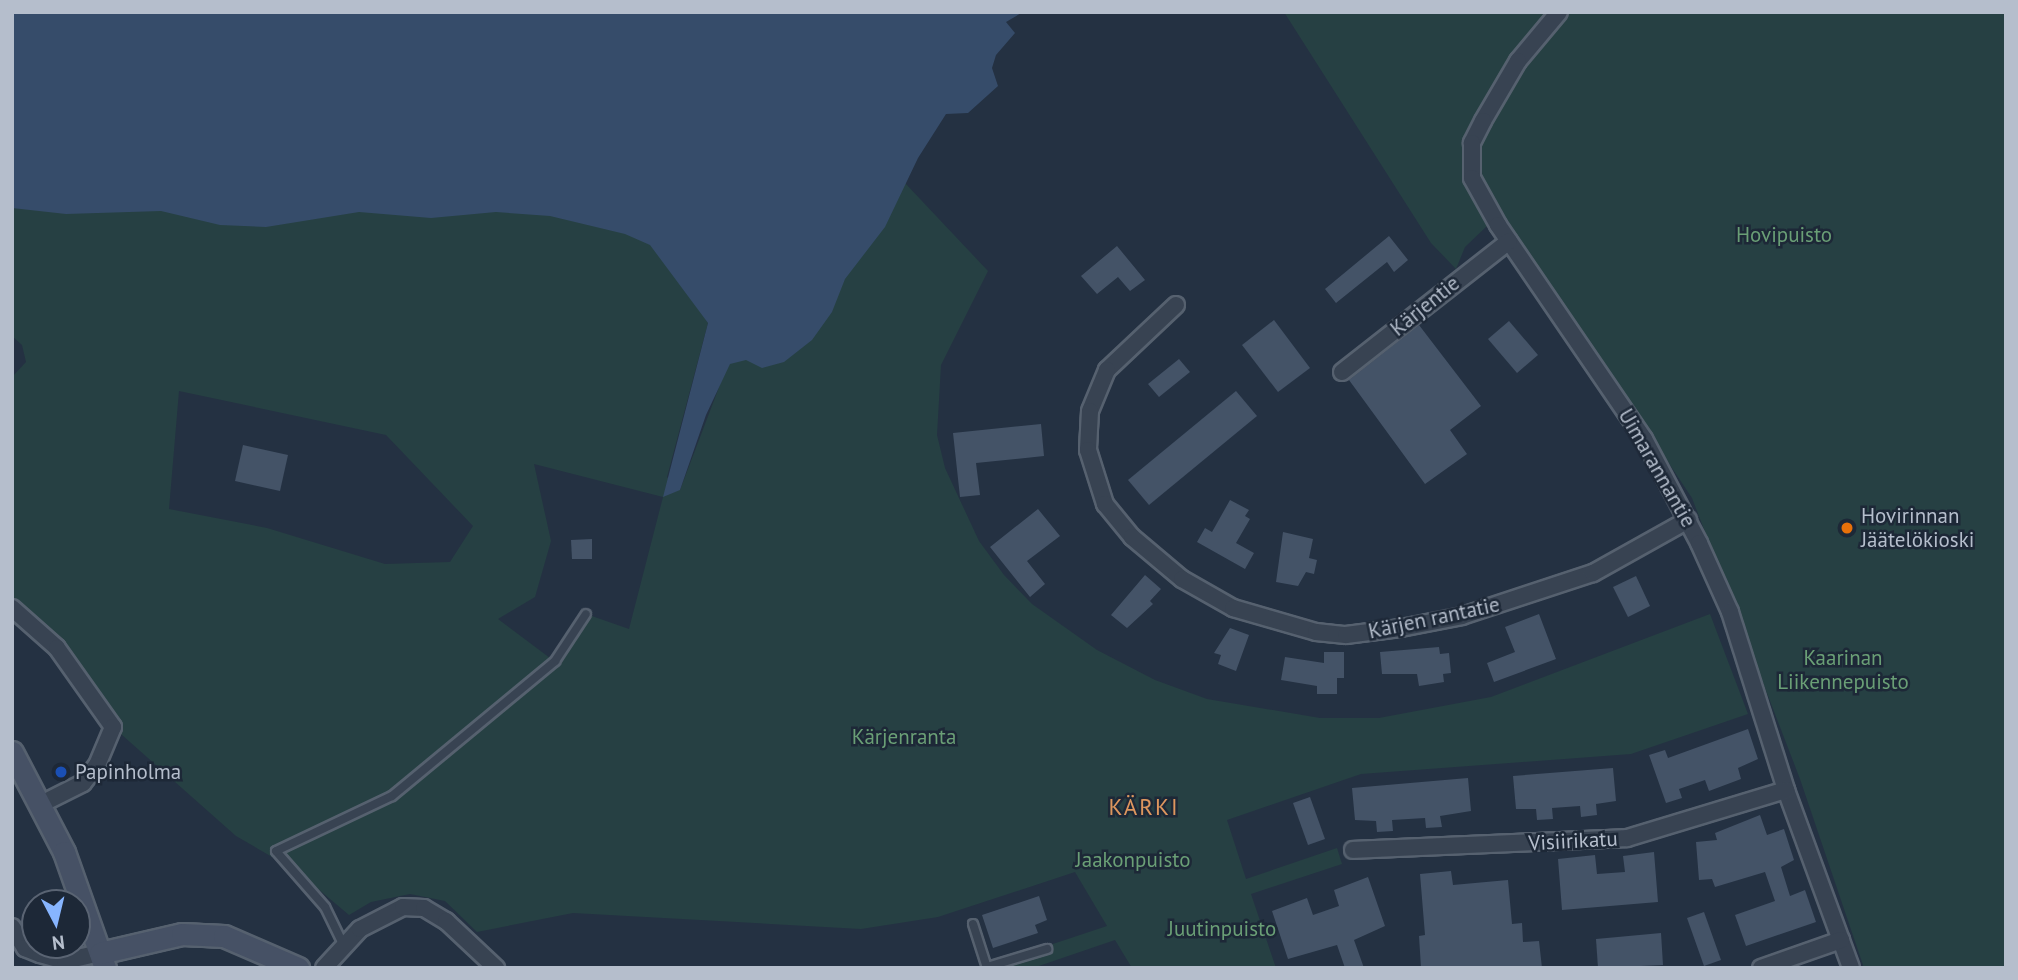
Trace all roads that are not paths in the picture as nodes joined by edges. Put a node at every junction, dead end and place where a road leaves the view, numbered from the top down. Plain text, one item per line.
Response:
1 (1559, 12) edge
2 (1509, 241) junction
3 (1176, 305) dead end
4 (1342, 372) dead end
5 (1688, 520) junction
6 (12, 608) edge
7 (586, 614) dead end
8 (12, 752) edge
9 (1786, 790) junction
10 (41, 804) junction
11 (1353, 850) dead end
12 (973, 924) dead end
13 (12, 927) edge
14 (1841, 940) junction
15 (344, 946) junction
16 (1047, 949) dead end
17 (103, 960) edge
18 (298, 968) edge
19 (324, 968) edge
20 (496, 968) edge
21 (987, 968) edge
22 (1761, 968) edge
23 (1851, 968) edge

1 - 2 street, Uimarannantie
2 - 4 street, Kärjentie
2 - 5 street, Uimarannantie
3 - 5 street, Kärjen rantatie
5 - 9 street, Uimarannantie
6 - 10 street
7 - 15 lane
8 - 10 main road
9 - 11 street, Visiirikatu
9 - 14 street, Uimarannantie
10 - 17 main road
12 - 21 lane
13 - 17 street
14 - 22 street
14 - 23 street, Uimarannantie
15 - 19 street
15 - 20 street
16 - 21 lane
17 - 18 main road

